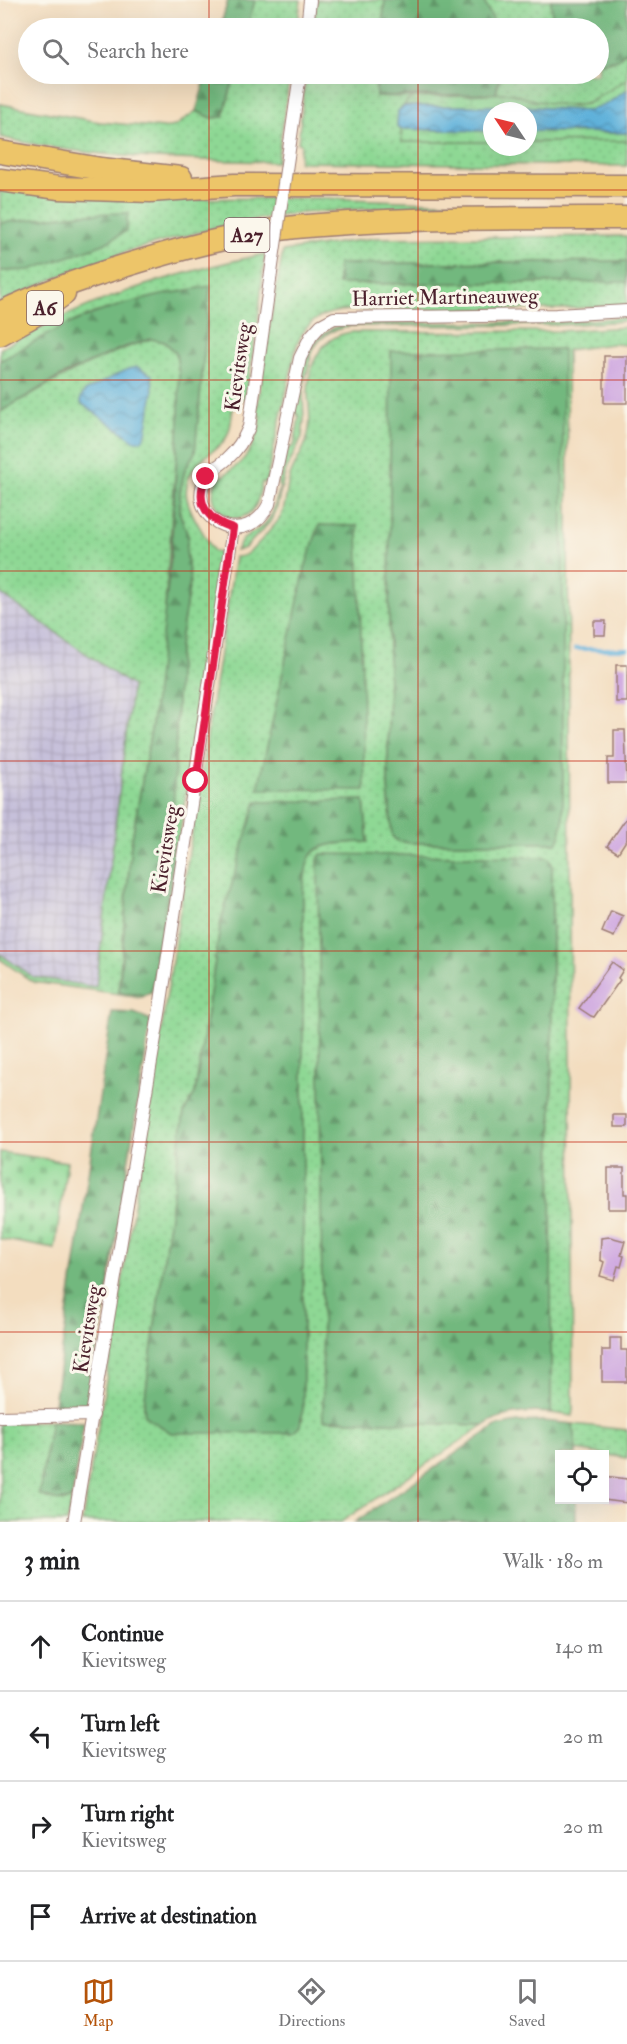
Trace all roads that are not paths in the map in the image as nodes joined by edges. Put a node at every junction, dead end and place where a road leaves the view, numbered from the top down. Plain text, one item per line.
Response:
1 (310, 0) edge
2 (308, 18) edge
3 (299, 84) edge
4 (0, 152) edge
5 (0, 180) edge
6 (234, 184) junction
7 (627, 186) edge
8 (627, 218) edge
9 (87, 278) junction
10 (627, 311) edge
11 (0, 313) edge
12 (0, 334) edge
13 (233, 528) junction
14 (93, 1415) junction
15 (0, 1417) edge
16 (75, 1522) edge

1 - 2 street
3 - 13 street, Kievitsweg, bridge
4 - 6 highway
5 - 6 highway
6 - 7 highway
8 - 9 highway, A27
9 - 11 highway, A6
9 - 12 highway, A6
10 - 13 street, Harriet Martineauweg
13 - 14 street, Kievitsweg
14 - 15 street
14 - 16 street, Kievitsweg

